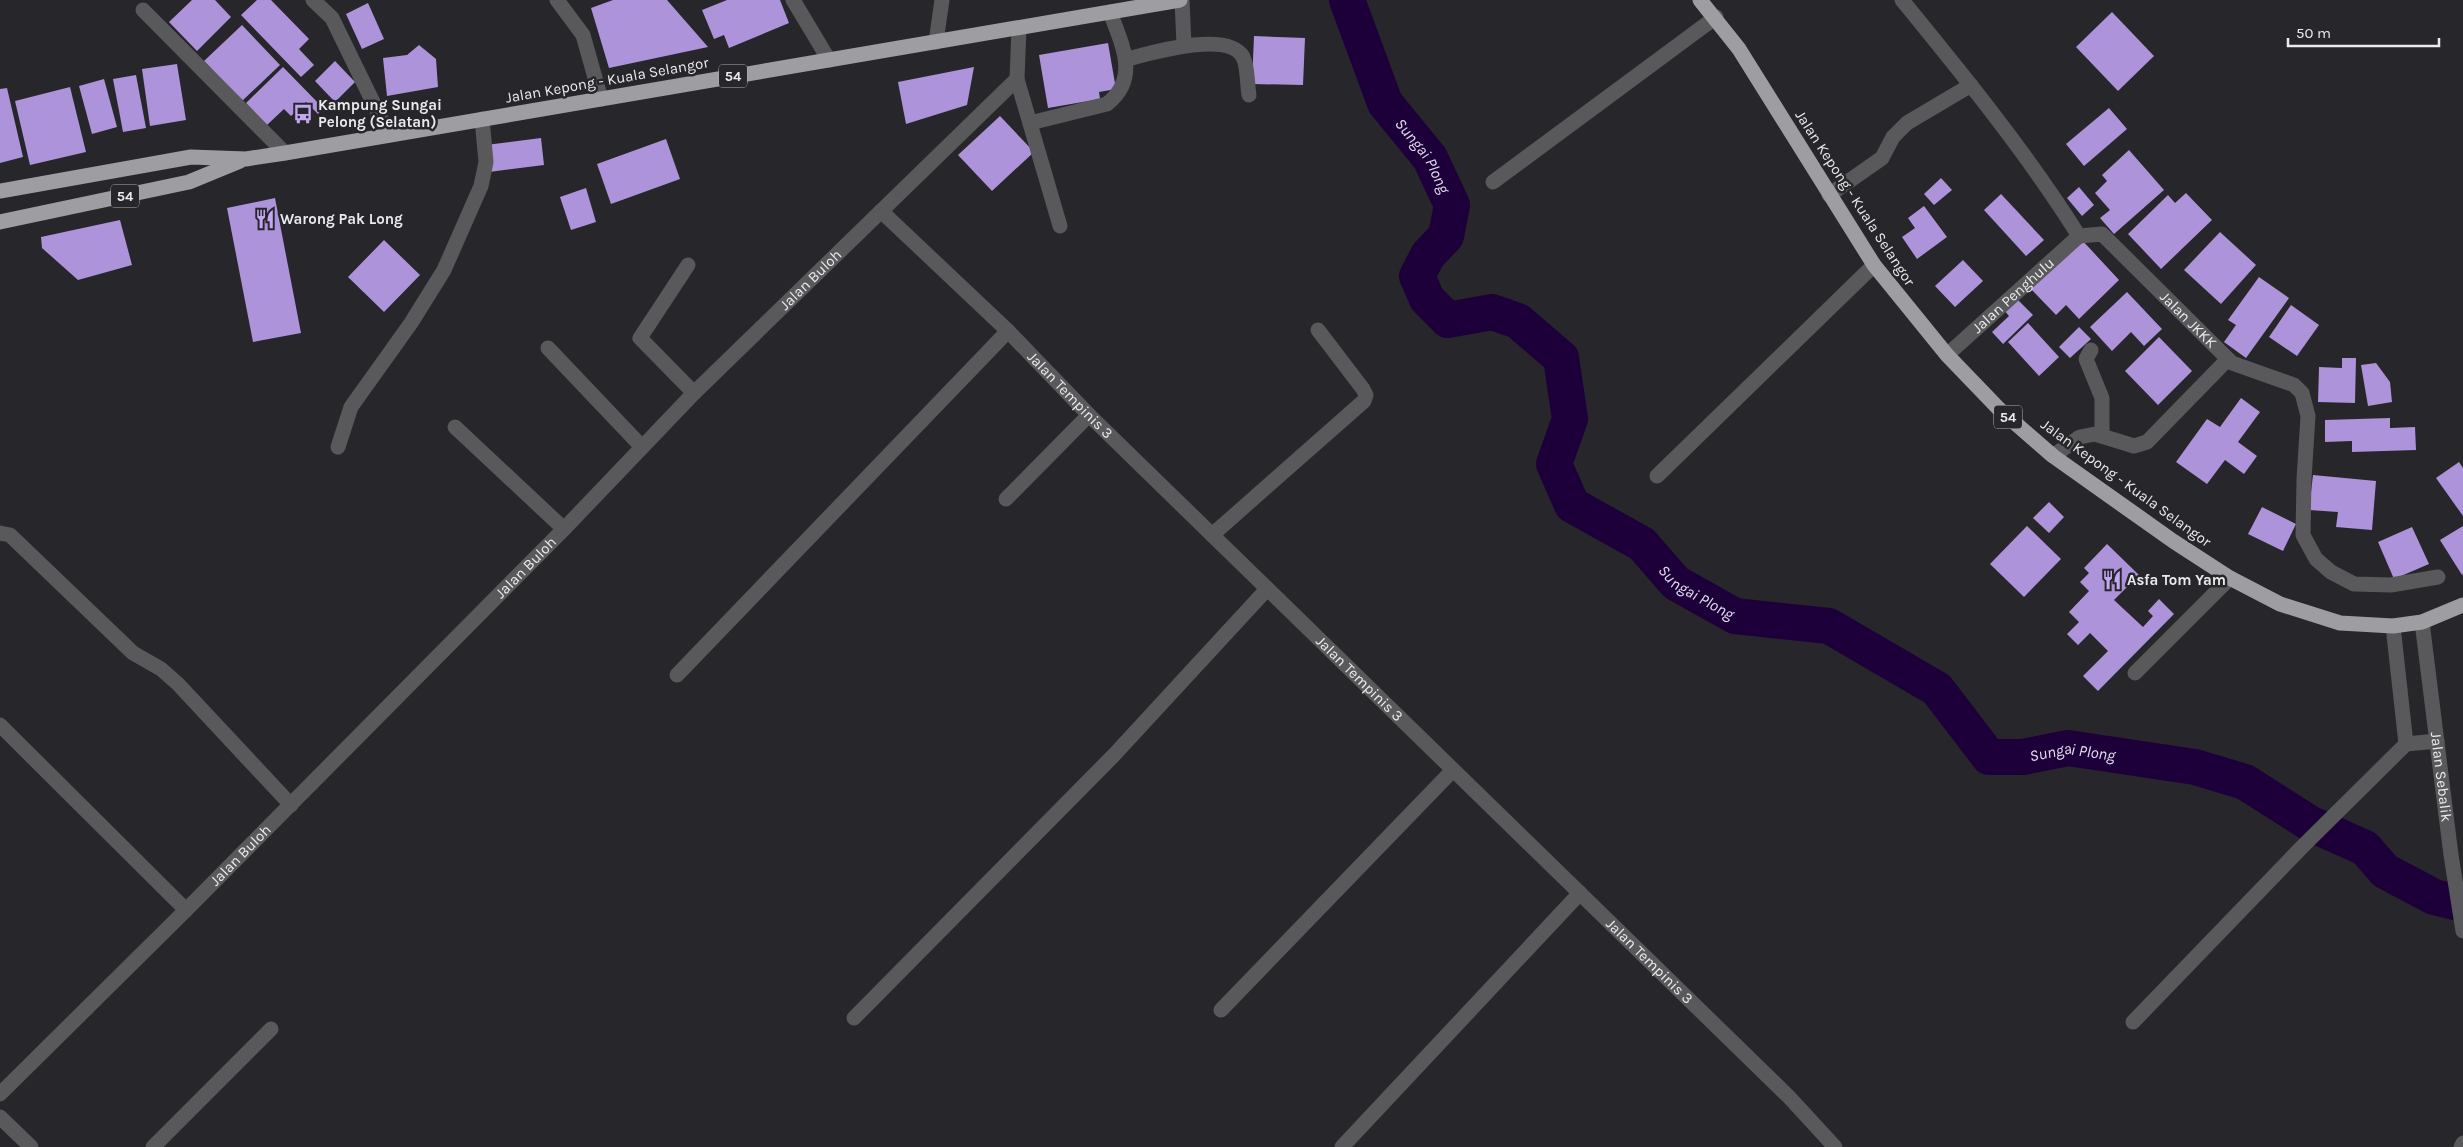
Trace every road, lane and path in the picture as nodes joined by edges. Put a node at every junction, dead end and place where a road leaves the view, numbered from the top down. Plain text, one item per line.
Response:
1 (313, 0) edge
2 (557, 0) edge
3 (793, 0) edge
4 (942, 0) edge
5 (1181, 0) edge
6 (1902, 0) edge
7 (1705, 1) edge
8 (143, 10) dead end
9 (1110, 12) junction
10 (1716, 17) junction
11 (1019, 28) junction
12 (936, 42) junction
13 (1184, 45) junction
14 (1128, 59) junction
15 (829, 60) junction
16 (1017, 79) junction
17 (1971, 85) junction
18 (1249, 95) dead end
19 (601, 99) junction
20 (482, 119) junction
21 (1030, 123) junction
22 (389, 135) junction
23 (285, 153) junction
24 (246, 159) junction
25 (1493, 182) dead end
26 (0, 191) edge
27 (1830, 195) junction
28 (881, 211) junction
29 (0, 222) edge
30 (1060, 226) dead end
31 (2079, 236) junction
32 (688, 265) dead end
33 (1874, 265) junction
34 (1318, 330) dead end
35 (1008, 331) junction
36 (548, 348) dead end
37 (2091, 350) dead end
38 (1946, 355) junction
39 (2228, 359) junction
40 (694, 393) junction
41 (1089, 415) junction
42 (456, 427) dead end
43 (2102, 436) junction
44 (338, 447) dead end
45 (642, 447) junction
46 (2054, 456) junction
47 (1658, 476) dead end
48 (1006, 499) dead end
49 (564, 529) junction
50 (0, 533) edge
51 (1212, 535) junction
52 (2438, 576) dead end
53 (2230, 578) junction
54 (1267, 589) junction
55 (2463, 605) edge
56 (2422, 622) junction
57 (2393, 626) junction
58 (2134, 673) dead end
59 (677, 675) dead end
60 (0, 725) edge
61 (2437, 741) junction
62 (2406, 744) junction
63 (1453, 770) junction
64 (290, 805) junction
65 (1580, 893) junction
66 (186, 910) junction
67 (2463, 931) edge
68 (1221, 1010) dead end
69 (854, 1018) dead end
70 (2133, 1022) dead end
71 (271, 1029) dead end
72 (0, 1094) edge
73 (0, 1117) edge
74 (2463, 1143) edge
75 (31, 1147) edge
76 (153, 1147) edge
77 (1342, 1147) edge
78 (1835, 1147) edge
79 (2460, 1147) edge

1 - 22 street
2 - 19 street
3 - 15 street
4 - 12 street
5 - 9 highway, Jalan Kepong - Kuala Selangor / 54
5 - 13 street
6 - 17 street
7 - 10 highway, Jalan Kepong - Kuala Selangor / 54
8 - 23 street
9 - 11 highway, Jalan Kepong - Kuala Selangor / 54
9 - 14 street
10 - 25 street
10 - 27 highway, Jalan Kepong - Kuala Selangor / 54
11 - 12 highway, Jalan Kepong - Kuala Selangor / 54
11 - 16 street
12 - 15 highway, Jalan Kepong - Kuala Selangor / 54
13 - 14 street
13 - 18 street
14 - 21 street
15 - 19 highway, Jalan Kepong - Kuala Selangor / 54
16 - 21 street
16 - 28 street, Jalan Buloh
17 - 27 street
17 - 31 street
19 - 20 highway, Jalan Kepong - Kuala Selangor / 54
20 - 22 highway, Jalan Kepong - Kuala Selangor / 54
20 - 44 street
21 - 30 street
22 - 23 highway, Jalan Kepong - Kuala Selangor / 54
23 - 24 highway, Jalan Kepong - Kuala Selangor / 54
24 - 26 highway, Jalan Kepong - Kuala Selangor / 54
24 - 29 highway, Jalan Kepong - Kuala Selangor / 54
27 - 33 highway, Jalan Kepong - Kuala Selangor / 54
28 - 35 street, Jalan Tempinis 3
28 - 40 street, Jalan Buloh
31 - 38 street, Jalan Penghulu
31 - 39 street, Jalan JKKK
32 - 40 street
33 - 38 highway, Jalan Kepong - Kuala Selangor / 54
33 - 47 street
34 - 51 street
35 - 41 street, Jalan Tempinis 3
35 - 59 street
36 - 45 street
37 - 43 street
38 - 46 highway, Jalan Kepong - Kuala Selangor / 54
39 - 43 street
39 - 52 street, Jalan JKKK
40 - 45 street, Jalan Buloh
41 - 48 street
41 - 51 street, Jalan Tempinis 3
42 - 49 street
43 - 46 street
45 - 49 street, Jalan Buloh
46 - 53 highway, Jalan Kepong - Kuala Selangor / 54
49 - 64 street, Jalan Buloh
50 - 64 street
51 - 54 street, Jalan Tempinis 3
53 - 57 highway, Jalan Kepong - Kuala Selangor / 54
53 - 58 street
54 - 63 street, Jalan Tempinis 3
54 - 69 street
55 - 56 highway, Jalan Kepong - Kuala Selangor / 54
56 - 57 highway, Jalan Kepong - Kuala Selangor / 54
56 - 61 street, Jalan Sebalik
57 - 62 street
60 - 66 street
61 - 62 street
61 - 67 street, Jalan Sebalik
62 - 70 street
63 - 65 street, Jalan Tempinis 3
63 - 68 street
64 - 66 street, Jalan Buloh
65 - 77 street
65 - 78 street, Jalan Tempinis 3
66 - 72 street, Jalan Buloh
71 - 76 street
73 - 75 street
74 - 79 street

